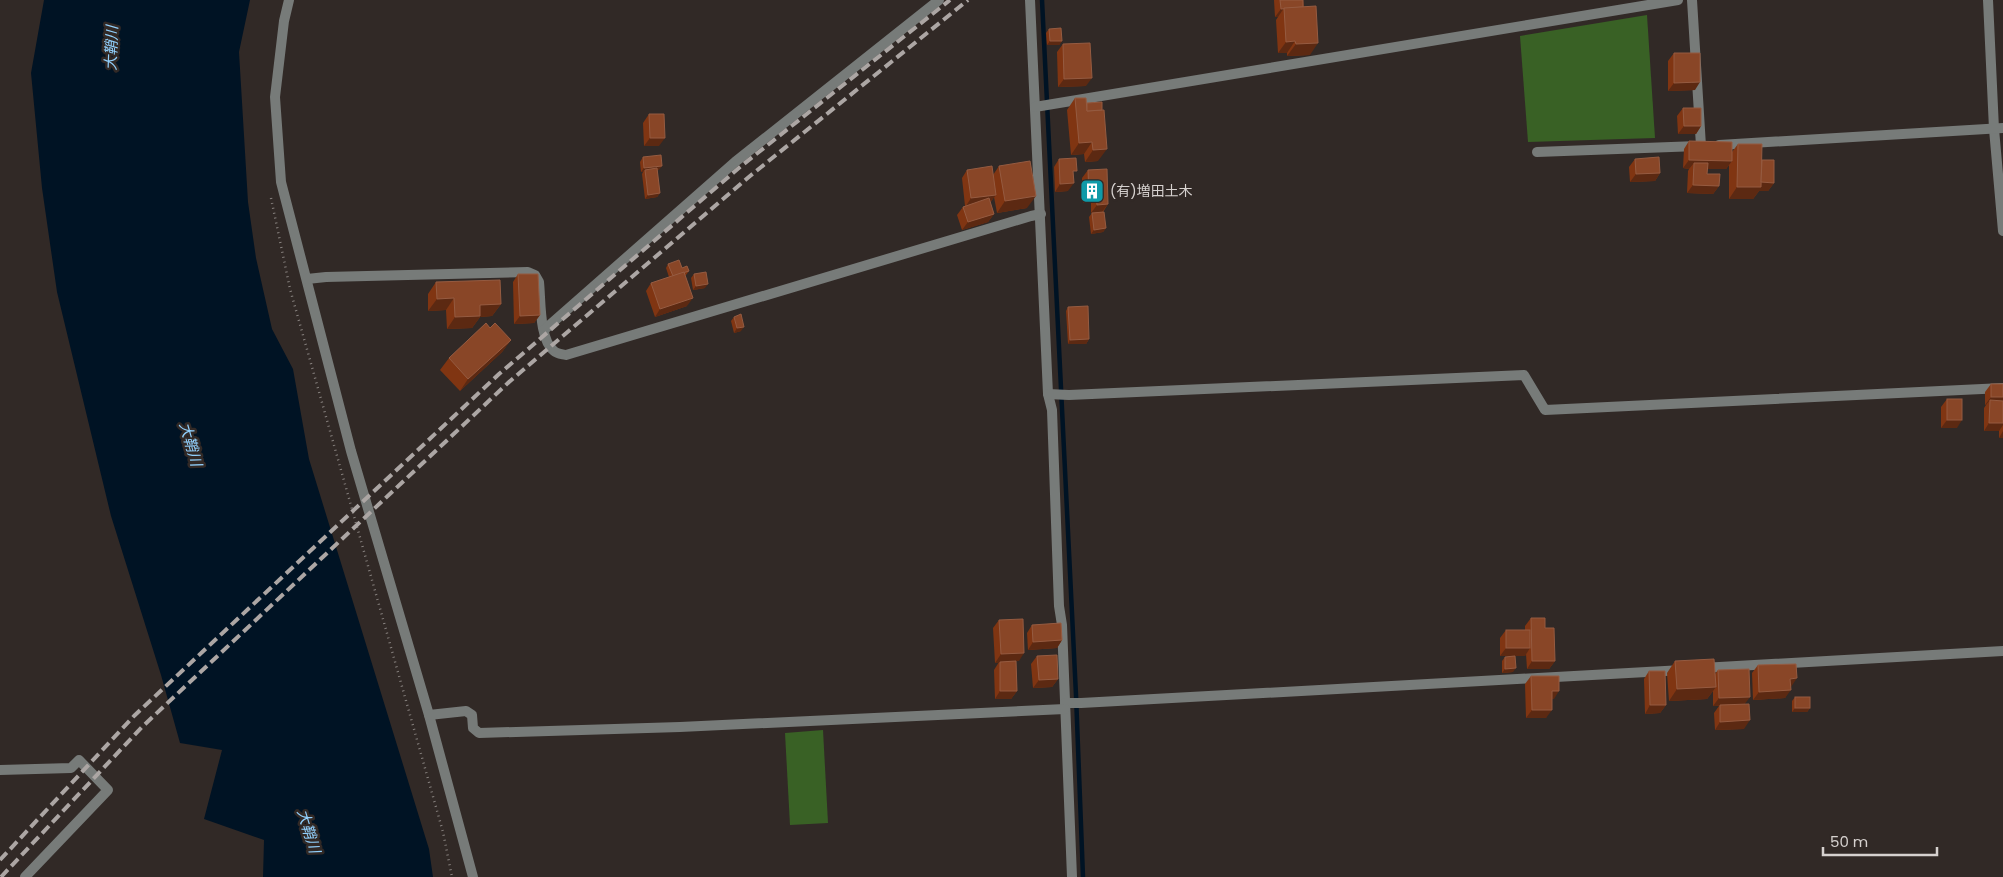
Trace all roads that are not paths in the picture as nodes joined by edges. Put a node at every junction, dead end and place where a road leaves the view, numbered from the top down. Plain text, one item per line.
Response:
1 (289, 0) edge
2 (939, 0) edge
3 (1030, 0) edge
4 (1678, 0) edge
5 (1692, 0) edge
6 (1988, 0) edge
7 (1038, 107) junction
8 (1998, 128) edge
9 (1701, 146) junction
10 (1537, 152) dead end
11 (1041, 214) junction
12 (2003, 231) edge
13 (306, 279) junction
14 (544, 330) junction
15 (2003, 388) edge
16 (1051, 395) junction
17 (2003, 651) edge
18 (1066, 705) junction
19 (429, 715) junction
20 (0, 770) edge
21 (25, 877) edge
22 (473, 877) edge
23 (1072, 877) edge

1 - 13 street
2 - 14 street
3 - 7 street
4 - 7 street
5 - 9 street
6 - 8 street
7 - 11 street
8 - 9 street
8 - 12 street
9 - 10 street
11 - 14 street
11 - 16 street
13 - 14 street
13 - 19 street
15 - 16 street
16 - 18 street
17 - 18 street
18 - 19 street
18 - 23 street
19 - 22 street
20 - 21 street

